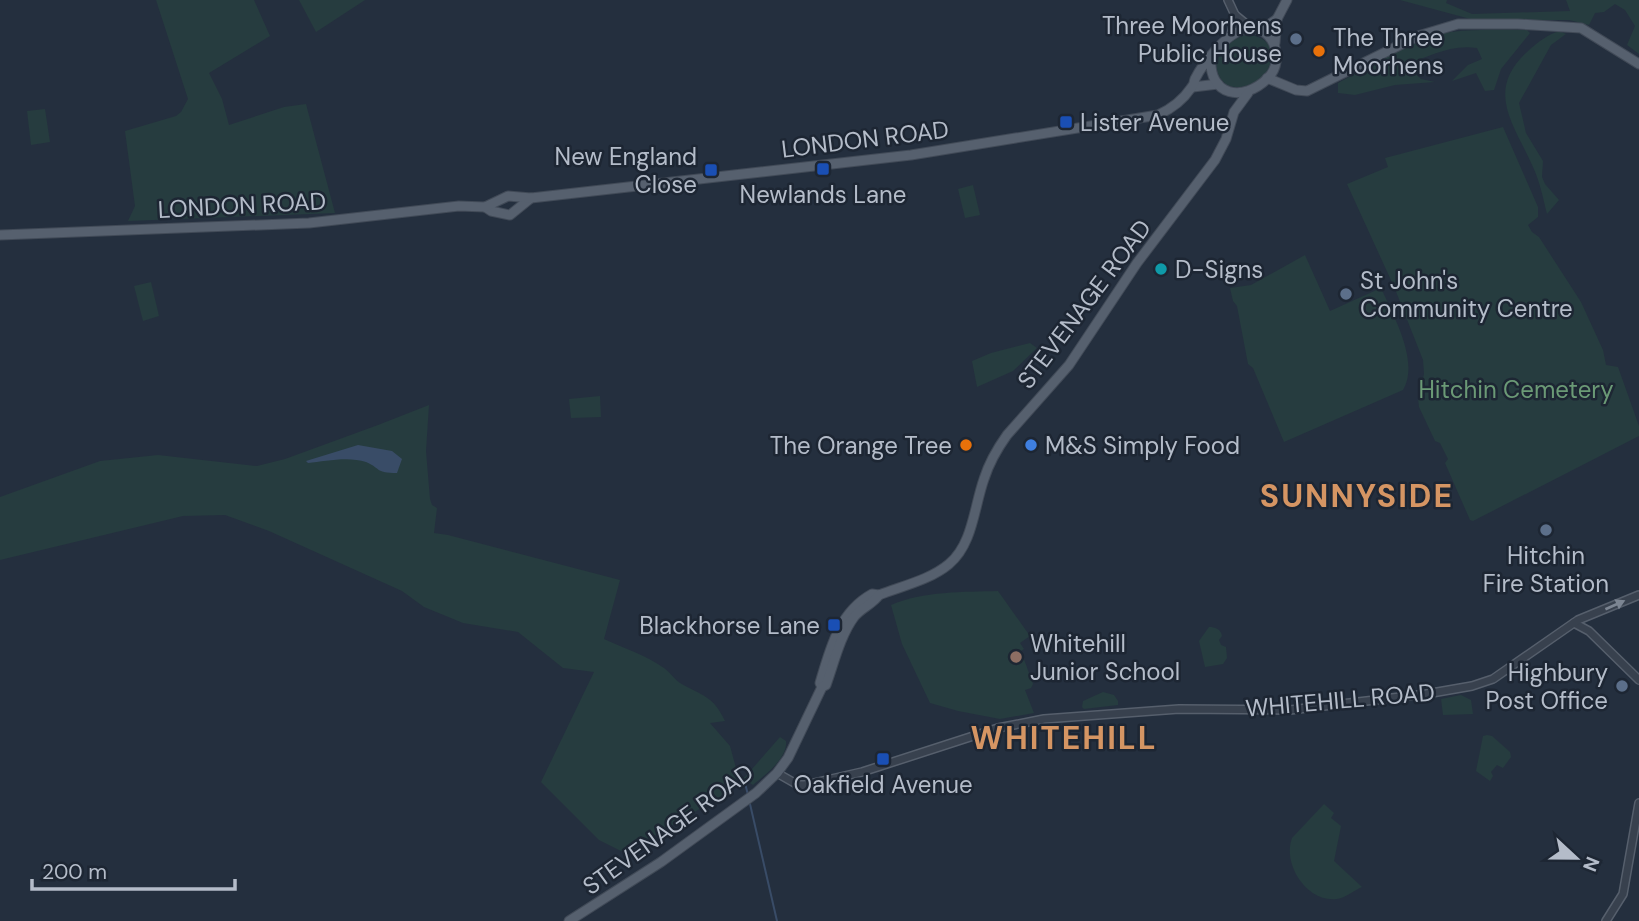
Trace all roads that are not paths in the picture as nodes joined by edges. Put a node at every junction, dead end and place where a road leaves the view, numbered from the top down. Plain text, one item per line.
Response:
1 (1228, 0) edge
2 (1287, 0) edge
3 (1236, 15) junction
4 (1277, 19) junction
5 (1256, 29) junction
6 (1231, 36) junction
7 (1275, 43) junction
8 (1211, 57) junction
9 (1639, 64) edge
10 (1275, 67) junction
11 (1267, 78) junction
12 (1218, 84) junction
13 (1286, 84) junction
14 (1193, 87) junction
15 (1230, 91) junction
16 (1248, 93) junction
17 (1234, 111) junction
18 (513, 198) junction
19 (531, 198) junction
20 (500, 201) junction
21 (485, 207) junction
22 (518, 208) junction
23 (503, 213) junction
24 (0, 235) edge
25 (1639, 595) edge
26 (1592, 616) junction
27 (1574, 624) junction
28 (1589, 631) junction
29 (1639, 680) edge
30 (777, 773) junction
31 (1639, 803) edge
32 (569, 921) edge
33 (1606, 921) edge

1 - 3 street
2 - 4 main road
3 - 5 street
3 - 6 street
4 - 5 main road
4 - 7 main road
5 - 6 main road
5 - 7 main road
6 - 8 main road
7 - 10 main road
8 - 12 main road
8 - 14 main road, LONDON ROAD
9 - 13 main road
10 - 11 main road
10 - 13 main road
11 - 13 main road
11 - 16 main road
12 - 14 main road
12 - 15 main road
14 - 19 main road, LONDON ROAD
15 - 16 main road
15 - 17 main road, STEVENAGE ROAD
16 - 17 main road, STEVENAGE ROAD
17 - 30 main road, STEVENAGE ROAD
18 - 19 main road, LONDON ROAD
18 - 20 main road, LONDON ROAD
18 - 22 main road
19 - 22 main road
20 - 21 main road, LONDON ROAD
20 - 23 main road
21 - 23 main road, LONDON ROAD
21 - 24 main road, LONDON ROAD
22 - 23 main road
26 -> 25 street, WHITEHILL ROAD
26 - 27 street, WHITEHILL ROAD
26 - 28 street
27 - 28 street
27 - 30 street, WHITEHILL ROAD
28 - 29 street
30 - 32 main road, STEVENAGE ROAD
31 - 33 street

